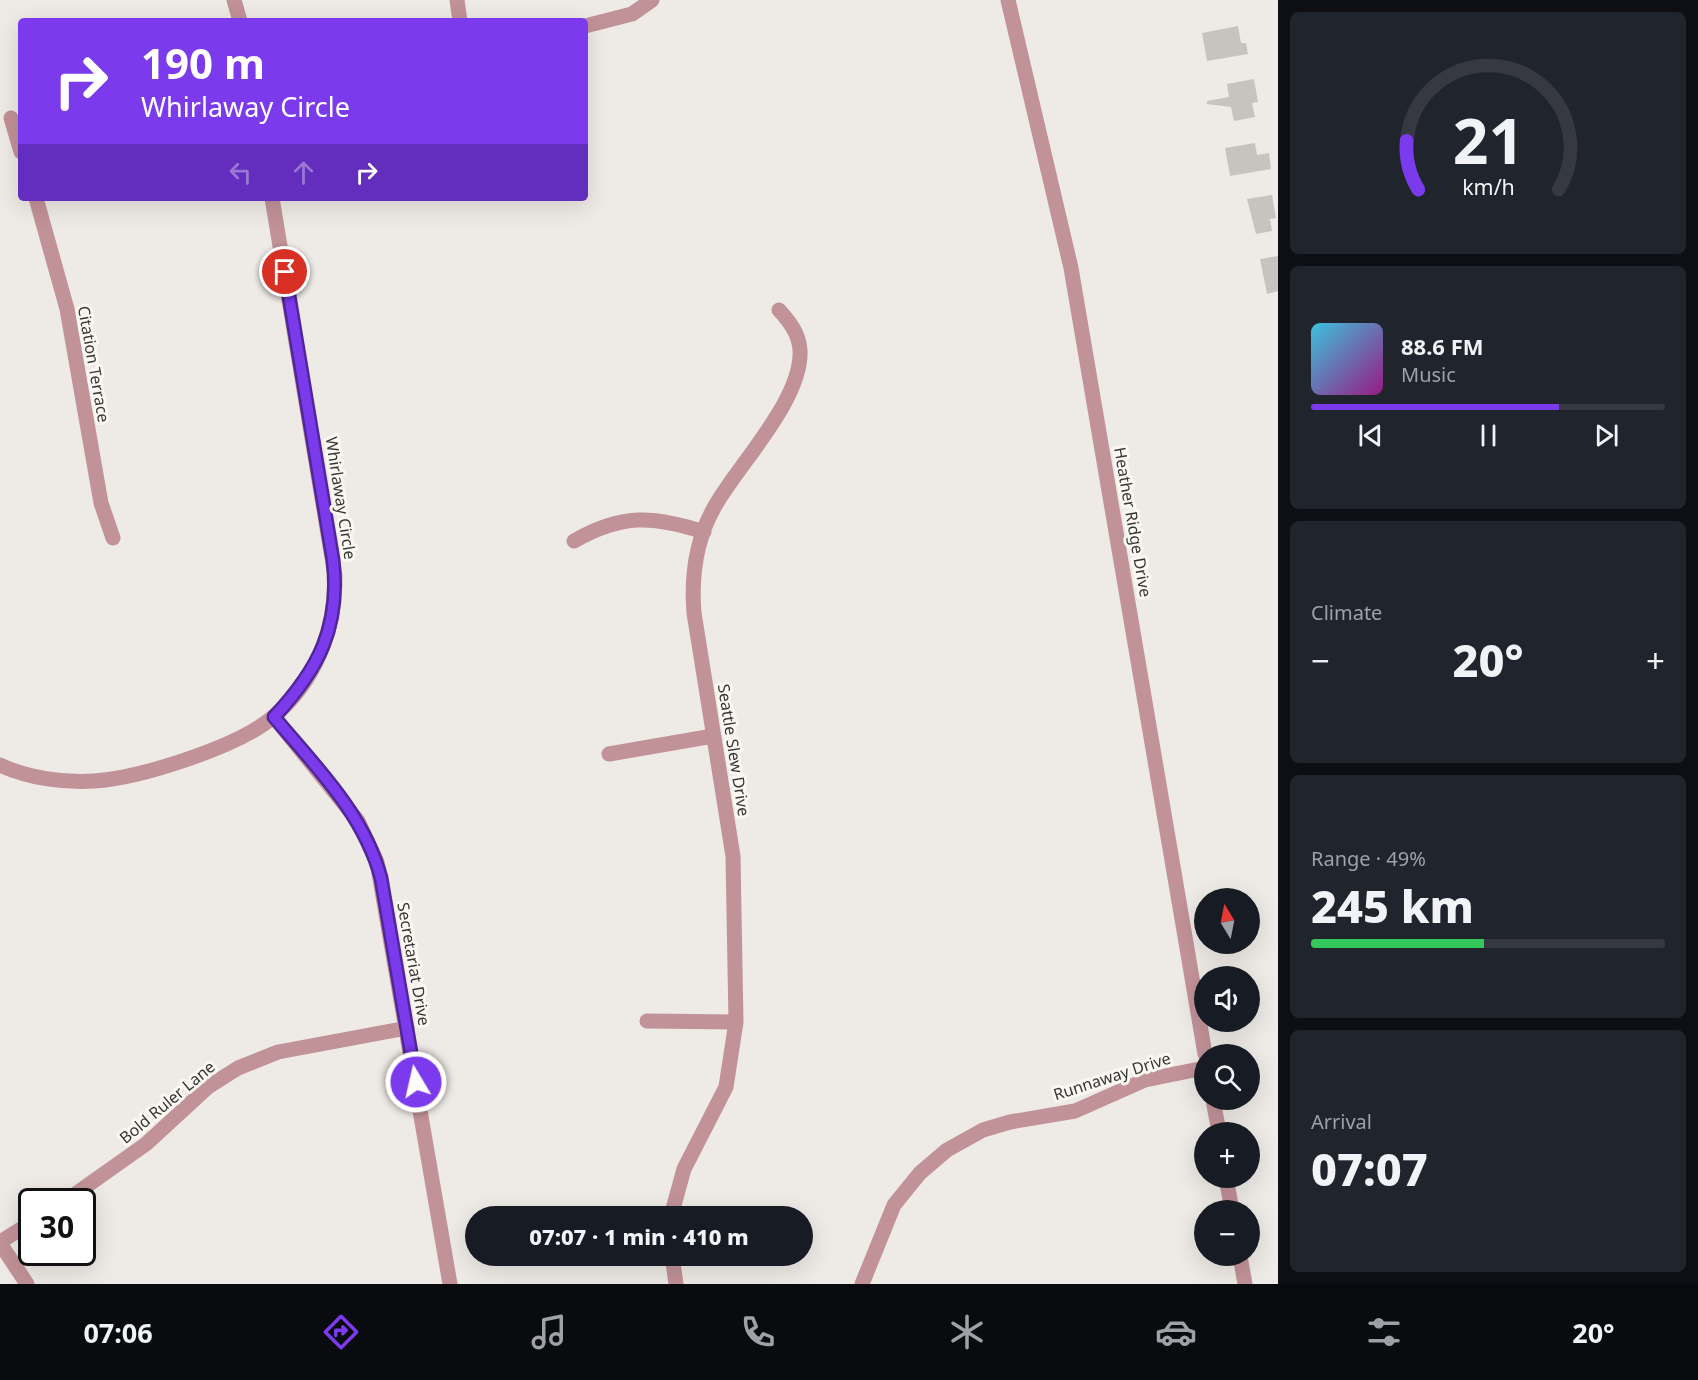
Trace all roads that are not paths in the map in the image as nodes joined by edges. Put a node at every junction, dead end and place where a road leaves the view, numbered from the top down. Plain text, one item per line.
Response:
1 (234, 0) edge
2 (457, 0) edge
3 (652, 0) edge
4 (1008, 0) edge
5 (239, 18) edge
6 (460, 18) edge
7 (588, 25) edge
8 (11, 119) edge
9 (18, 142) edge
10 (37, 201) edge
11 (272, 201) edge
12 (779, 310) dead end
13 (704, 532) junction
14 (113, 538) dead end
15 (574, 542) dead end
16 (274, 717) junction
17 (713, 736) junction
18 (609, 754) dead end
19 (0, 765) edge
20 (647, 1021) dead end
21 (736, 1022) junction
22 (407, 1028) junction
23 (1203, 1044) edge
24 (1194, 1070) edge
25 (84, 1188) edge
26 (674, 1206) edge
27 (18, 1231) edge
28 (0, 1242) edge
29 (673, 1266) edge
30 (1242, 1266) edge
31 (27, 1284) edge
32 (450, 1284) edge
33 (676, 1284) edge
34 (861, 1284) edge
35 (1245, 1284) edge

1 - 5 street
2 - 6 street
3 - 7 street
4 - 23 street, Heather Ridge Drive
8 - 9 street
10 - 14 street, Citation Terrace
11 - 16 street, Whirlaway Circle
12 - 13 street, Seattle Slew Drive
13 - 15 street
13 - 17 street, Seattle Slew Drive
16 - 19 street, Whirlaway Circle
16 - 22 street, Secretariat Drive
17 - 18 street
17 - 21 street, Seattle Slew Drive
20 - 21 street
21 - 26 street, Seattle Slew Drive
22 - 25 street, Bold Ruler Lane
22 - 32 street, Secretariat Drive
24 - 34 street, Runnaway Drive
27 - 28 street
28 - 31 street
29 - 33 street
30 - 35 street

